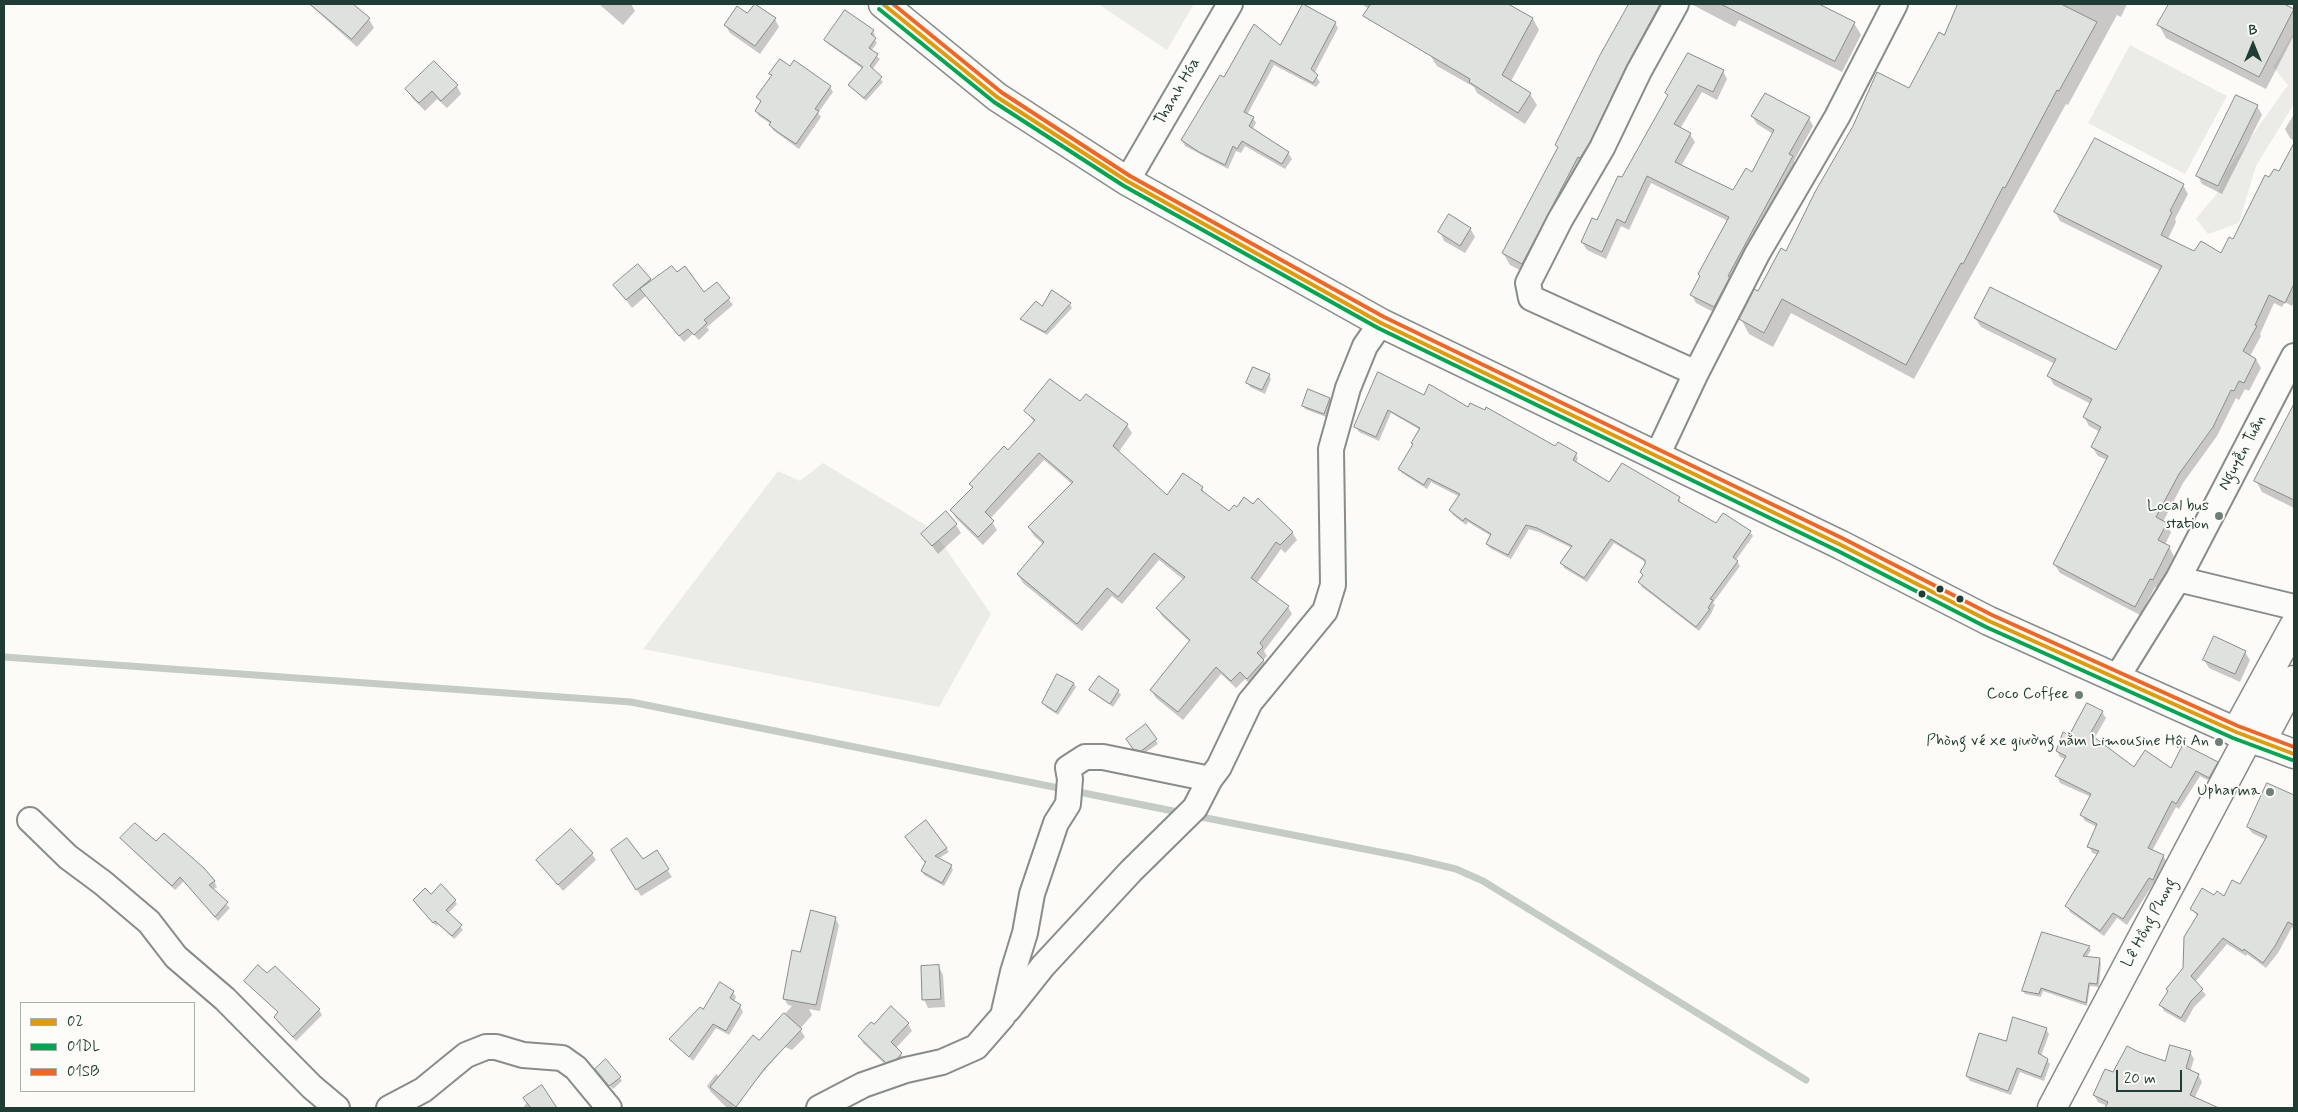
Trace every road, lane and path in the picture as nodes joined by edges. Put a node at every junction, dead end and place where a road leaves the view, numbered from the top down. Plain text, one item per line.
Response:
1 (883, 4) edge
2 (1230, 4) edge
3 (1676, 4) edge
4 (1895, 4) edge
5 (1127, 181) junction
6 (1381, 323) junction
7 (2294, 356) edge
8 (1696, 373) junction
9 (1657, 456) junction
10 (2178, 579) junction
11 (2294, 607) edge
12 (2294, 626) edge
13 (2116, 680) junction
14 (2294, 680) edge
15 (2248, 737) junction
16 (2294, 754) edge
17 (1210, 779) junction
18 (30, 820) dead end
19 (1003, 1016) junction
20 (337, 1108) edge
21 (389, 1108) edge
22 (608, 1108) edge
23 (819, 1108) edge
24 (2052, 1108) edge

1 - 5 main road
2 - 5 street, Thanh Hóa
3 - 8 street
4 - 8 street
5 - 6 main road
6 - 9 main road
6 - 17 street
7 - 10 street, Nguyễn Tuân
8 - 9 street
9 - 13 main road
10 - 11 street
10 - 13 street, Nguyễn Tuân
12 - 15 main road, Lê Hồng Phong
13 - 15 main road
14 - 15 main road, Lê Hồng Phong
15 - 16 main road
15 - 24 main road, Lê Hồng Phong
17 - 19 street
17 - 19 street
18 - 20 street
19 - 23 street
21 - 22 street

